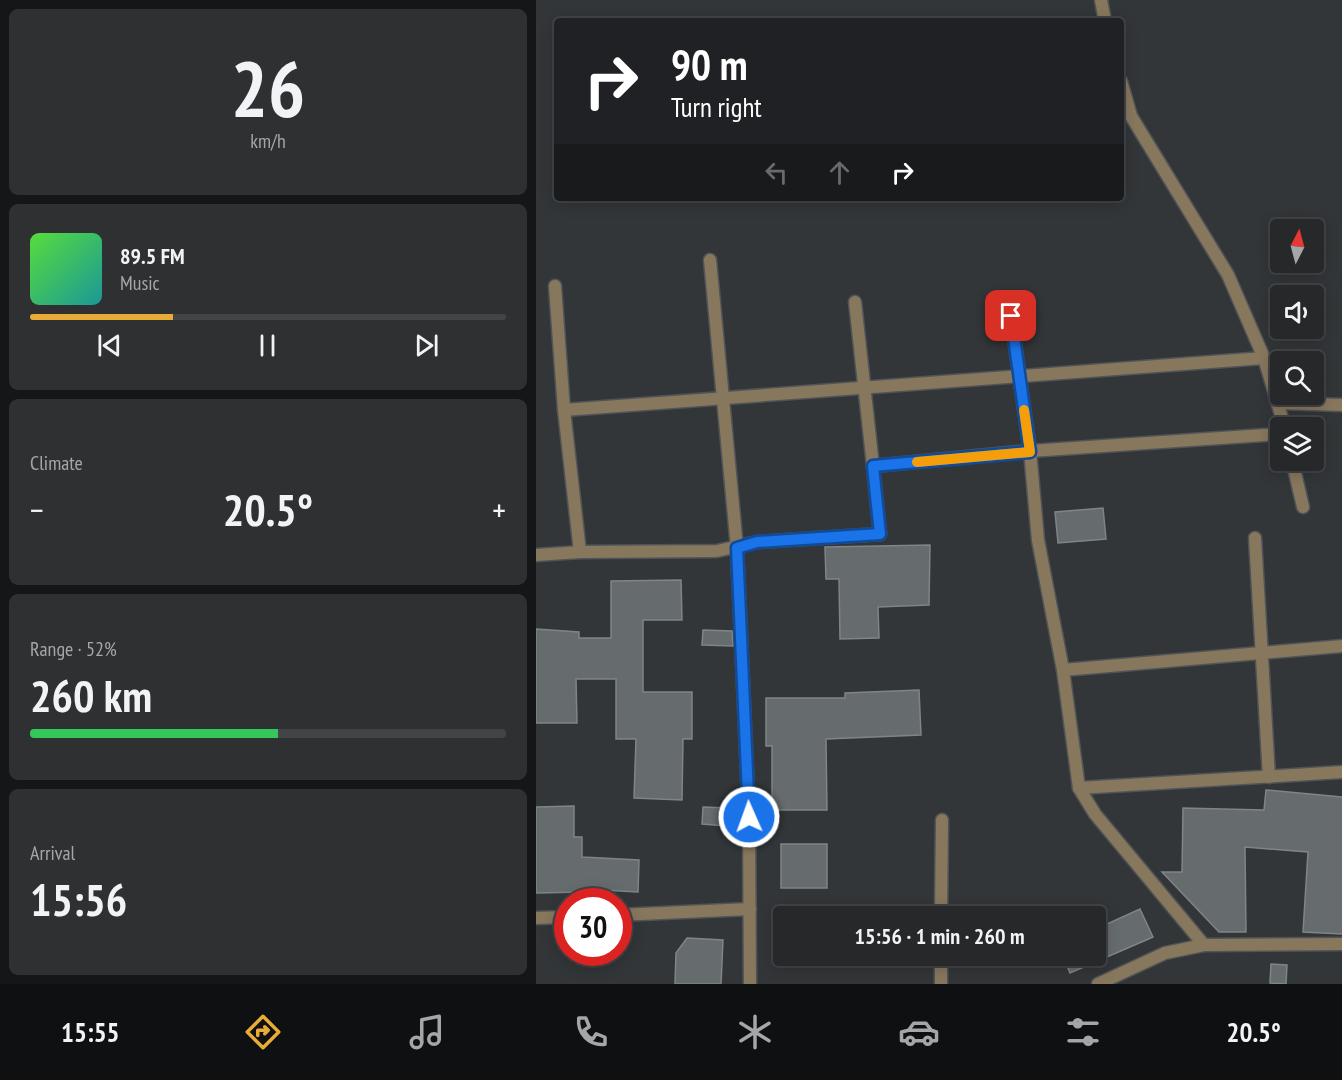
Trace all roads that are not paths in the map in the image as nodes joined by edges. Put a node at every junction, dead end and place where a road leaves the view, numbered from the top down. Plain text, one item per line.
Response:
1 (1101, 0) edge
2 (1104, 18) edge
3 (1124, 92) edge
4 (710, 260) dead end
5 (555, 286) dead end
6 (855, 302) dead end
7 (1011, 316) dead end
8 (1264, 358) junction
9 (1019, 377) junction
10 (1270, 377) edge
11 (863, 388) junction
12 (721, 399) junction
13 (1324, 404) edge
14 (1343, 405) edge
15 (564, 410) junction
16 (1270, 435) edge
17 (1030, 452) junction
18 (873, 466) junction
19 (1294, 471) edge
20 (1302, 507) dead end
21 (1255, 538) dead end
22 (737, 548) junction
23 (580, 552) junction
24 (536, 555) edge
25 (1343, 646) edge
26 (1261, 653) junction
27 (1063, 670) junction
28 (1343, 772) edge
29 (1269, 777) junction
30 (1079, 788) junction
31 (942, 820) dead end
32 (941, 906) edge
33 (750, 909) junction
34 (632, 914) edge
35 (554, 917) edge
36 (536, 918) edge
37 (1343, 944) edge
38 (1204, 945) junction
39 (941, 966) edge
40 (750, 984) edge
41 (941, 984) edge
42 (1098, 984) edge

1 - 2 street
3 - 8 street
4 - 12 street
5 - 15 street
6 - 11 street
7 - 9 street
8 - 9 street
8 - 10 street
9 - 11 street
9 - 17 street
11 - 12 street
11 - 18 street
12 - 15 street
12 - 22 street
13 - 14 street
15 - 23 street
16 - 17 street
17 - 18 street
17 - 27 street
18 - 22 street
19 - 20 street
21 - 26 street
22 - 23 street
22 - 33 street
23 - 24 street
25 - 26 street
26 - 27 street
26 - 29 street
27 - 30 street
28 - 29 street
29 - 30 street
30 - 38 street
31 - 32 street
33 - 34 street
33 - 40 street
35 - 36 street
37 - 38 street
38 - 42 street
39 - 41 street

